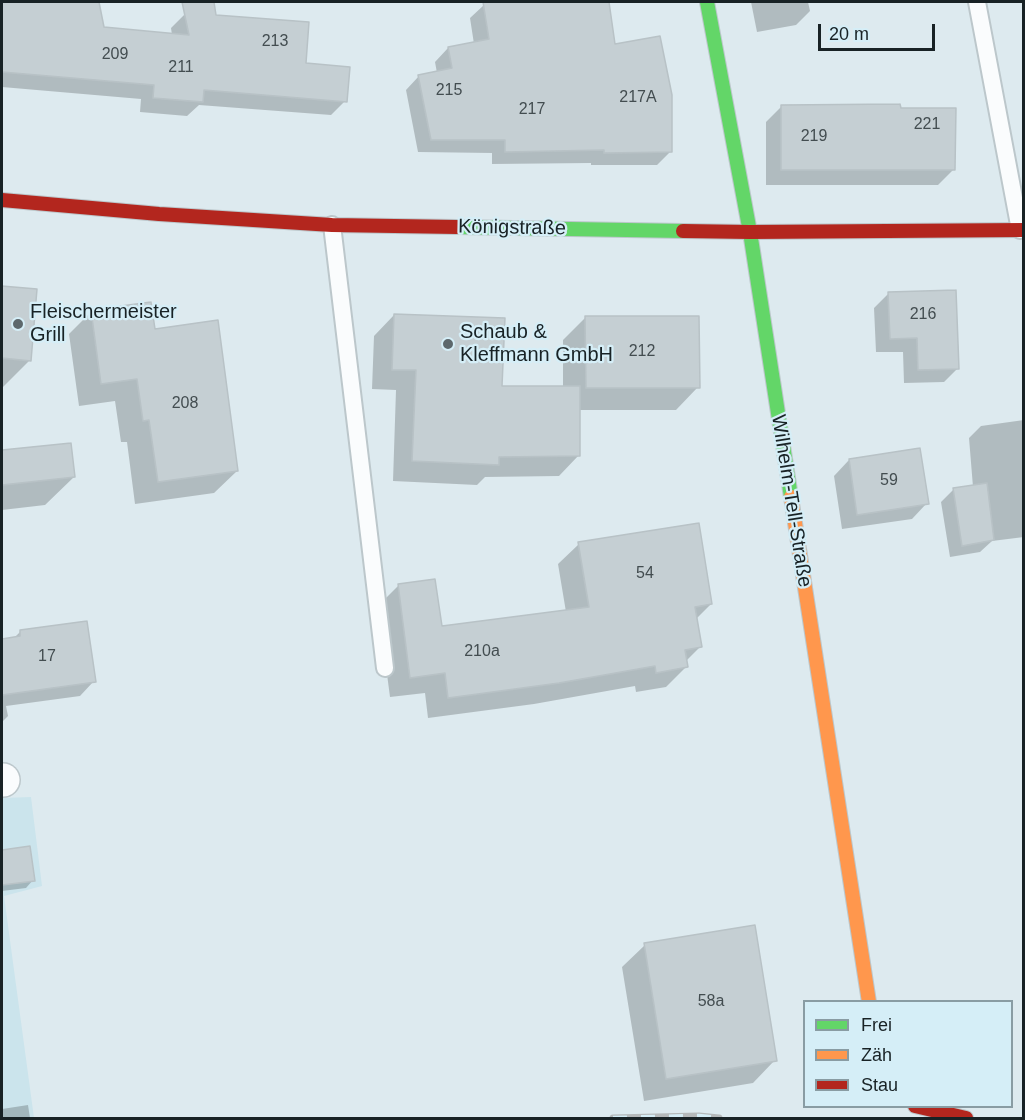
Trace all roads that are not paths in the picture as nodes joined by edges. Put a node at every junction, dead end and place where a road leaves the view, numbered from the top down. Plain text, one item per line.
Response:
1 (707, 2) edge
2 (976, 2) edge
3 (2, 200) edge
4 (332, 225) junction
5 (1022, 230) edge
6 (750, 232) junction
7 (385, 668) dead end
8 (868, 1000) edge
9 (919, 1108) edge
10 (966, 1119) edge

1 - 6 street, Wilhelm-Tell-Straße
2 - 5 lane
3 - 4 street, Königstraße
4 - 6 street, Königstraße
4 - 7 lane
5 - 6 street, Königstraße
6 - 8 street, Wilhelm-Tell-Straße
9 - 10 street

